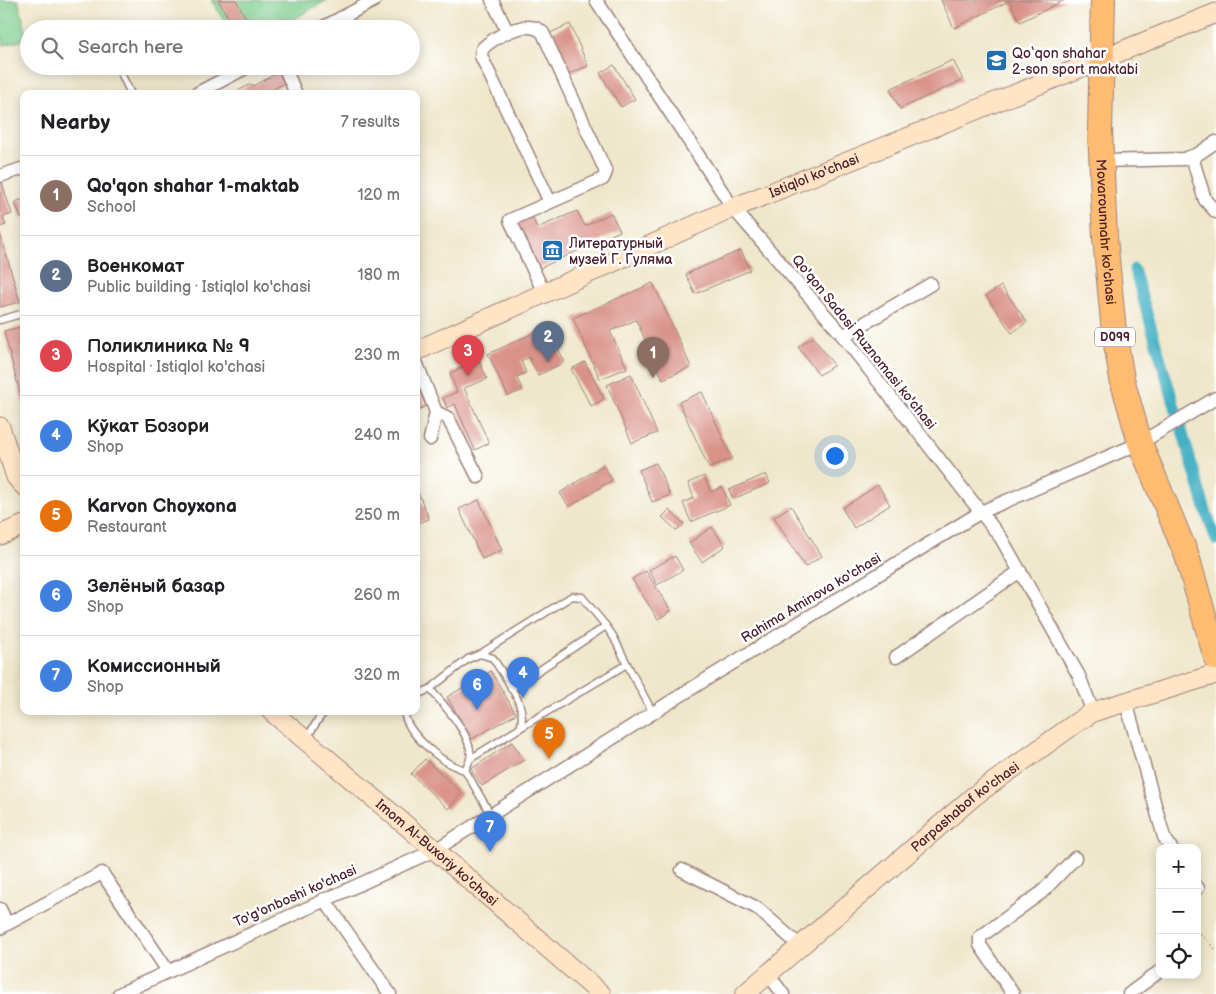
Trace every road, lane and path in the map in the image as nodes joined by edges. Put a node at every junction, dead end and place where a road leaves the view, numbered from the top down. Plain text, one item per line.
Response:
1 (375, 0) edge
2 (492, 0) edge
3 (596, 0) edge
4 (1103, 0) edge
5 (1216, 13) edge
6 (337, 20) edge
7 (506, 31) junction
8 (1102, 61) junction
9 (122, 75) edge
10 (232, 75) edge
11 (288, 75) edge
12 (129, 90) edge
13 (204, 90) edge
14 (294, 90) edge
15 (1216, 142) edge
16 (1192, 157) junction
17 (1101, 161) junction
18 (20, 169) edge
19 (0, 176) edge
20 (550, 202) junction
21 (733, 208) junction
22 (1216, 212) edge
23 (931, 284) dead end
24 (544, 293) junction
25 (20, 314) edge
26 (0, 320) edge
27 (843, 336) junction
28 (420, 349) edge
29 (420, 372) edge
30 (1216, 398) edge
31 (436, 412) junction
32 (0, 427) edge
33 (430, 439) dead end
34 (1140, 443) junction
35 (478, 477) dead end
36 (20, 482) edge
37 (981, 512) junction
38 (20, 527) edge
39 (0, 535) edge
40 (1020, 572) junction
41 (606, 626) junction
42 (480, 654) junction
43 (896, 657) dead end
44 (1216, 658) edge
45 (627, 664) junction
46 (1216, 674) edge
47 (430, 688) junction
48 (511, 689) junction
49 (420, 693) edge
50 (1126, 702) junction
51 (1093, 712) junction
52 (653, 714) junction
53 (276, 715) edge
54 (318, 715) edge
55 (405, 715) edge
56 (520, 728) junction
57 (305, 740) junction
58 (470, 759) junction
59 (465, 770) junction
60 (491, 815) junction
61 (1168, 844) edge
62 (436, 850) junction
63 (1076, 858) dead end
64 (682, 870) dead end
65 (324, 899) junction
66 (0, 909) edge
67 (4, 926) edge
68 (1201, 934) edge
69 (800, 946) junction
70 (1216, 950) edge
71 (168, 971) junction
72 (768, 974) junction
73 (1156, 974) edge
74 (119, 994) edge
75 (390, 994) edge
76 (601, 994) edge
77 (745, 994) edge
78 (783, 994) edge
79 (1013, 994) edge
80 (1129, 994) edge

1 - 6 street
2 - 7 street
3 - 21 street, Qo'qon Sadosi Ruznomasi ko'chasi
4 - 8 highway, Movarounnahr ko'chasi / D099
5 - 8 main road, Istiqlol ko'chasi
7 - 20 street
7 - 20 street
8 - 17 highway, Movarounnahr ko'chasi / D099
8 - 21 main road, Istiqlol ko'chasi
9 - 12 lane
10 - 13 street
11 - 14 street
15 - 16 street
16 - 17 street
16 - 22 street
17 - 34 highway, Movarounnahr ko'chasi / D099
18 - 19 street
20 - 24 street
21 - 24 main road, Istiqlol ko'chasi
21 - 27 street, Qo'qon Sadosi Ruznomasi ko'chasi
23 - 27 street
24 - 28 main road, Istiqlol ko'chasi
25 - 26 lane
27 - 37 street, Qo'qon Sadosi Ruznomasi ko'chasi
29 - 31 street
30 - 34 street, Rahima Aminova ko'chasi
31 - 33 street
31 - 35 street
32 - 36 main road
34 - 37 street, Rahima Aminova ko'chasi
34 - 44 highway, Movarounnahr ko'chasi / D099
37 - 40 street, Qo'qon Sadosi Ruznomasi ko'chasi
37 - 52 street, Rahima Aminova ko'chasi
38 - 39 main road
40 - 43 street
40 - 51 street, Qo'qon Sadosi Ruznomasi ko'chasi
41 - 42 lane
41 - 45 lane
41 - 48 lane
42 - 47 lane
42 - 48 lane
45 - 52 lane
45 - 56 lane
46 - 50 main road, Parpashabof ko'chasi
47 - 49 lane
47 - 58 lane
48 - 56 lane
50 - 51 main road, Parpashabof ko'chasi
50 - 61 street
51 - 69 main road, Parpashabof ko'chasi
52 - 60 street, Rahima Aminova ko'chasi
53 - 57 main road, Imom Al-Buxoriy ko'chasi
54 - 57 lane
55 - 59 lane
56 - 58 lane
57 - 62 main road, Imom Al-Buxoriy ko'chasi
58 - 59 lane
59 - 60 lane
60 - 62 street, Rahima Aminova ko'chasi
62 - 65 street, To'g'onboshi ko'chasi
62 - 76 main road, Imom Al-Buxoriy ko'chasi
63 - 79 street
64 - 69 street
65 - 71 street, To'g'onboshi ko'chasi
65 - 75 street
66 - 67 street
67 - 71 street
68 - 70 path
69 - 72 main road, Parpashabof ko'chasi
71 - 74 street, To'g'onboshi ko'chasi
72 - 77 main road, Parpashabof ko'chasi
72 - 78 street
73 - 80 street

